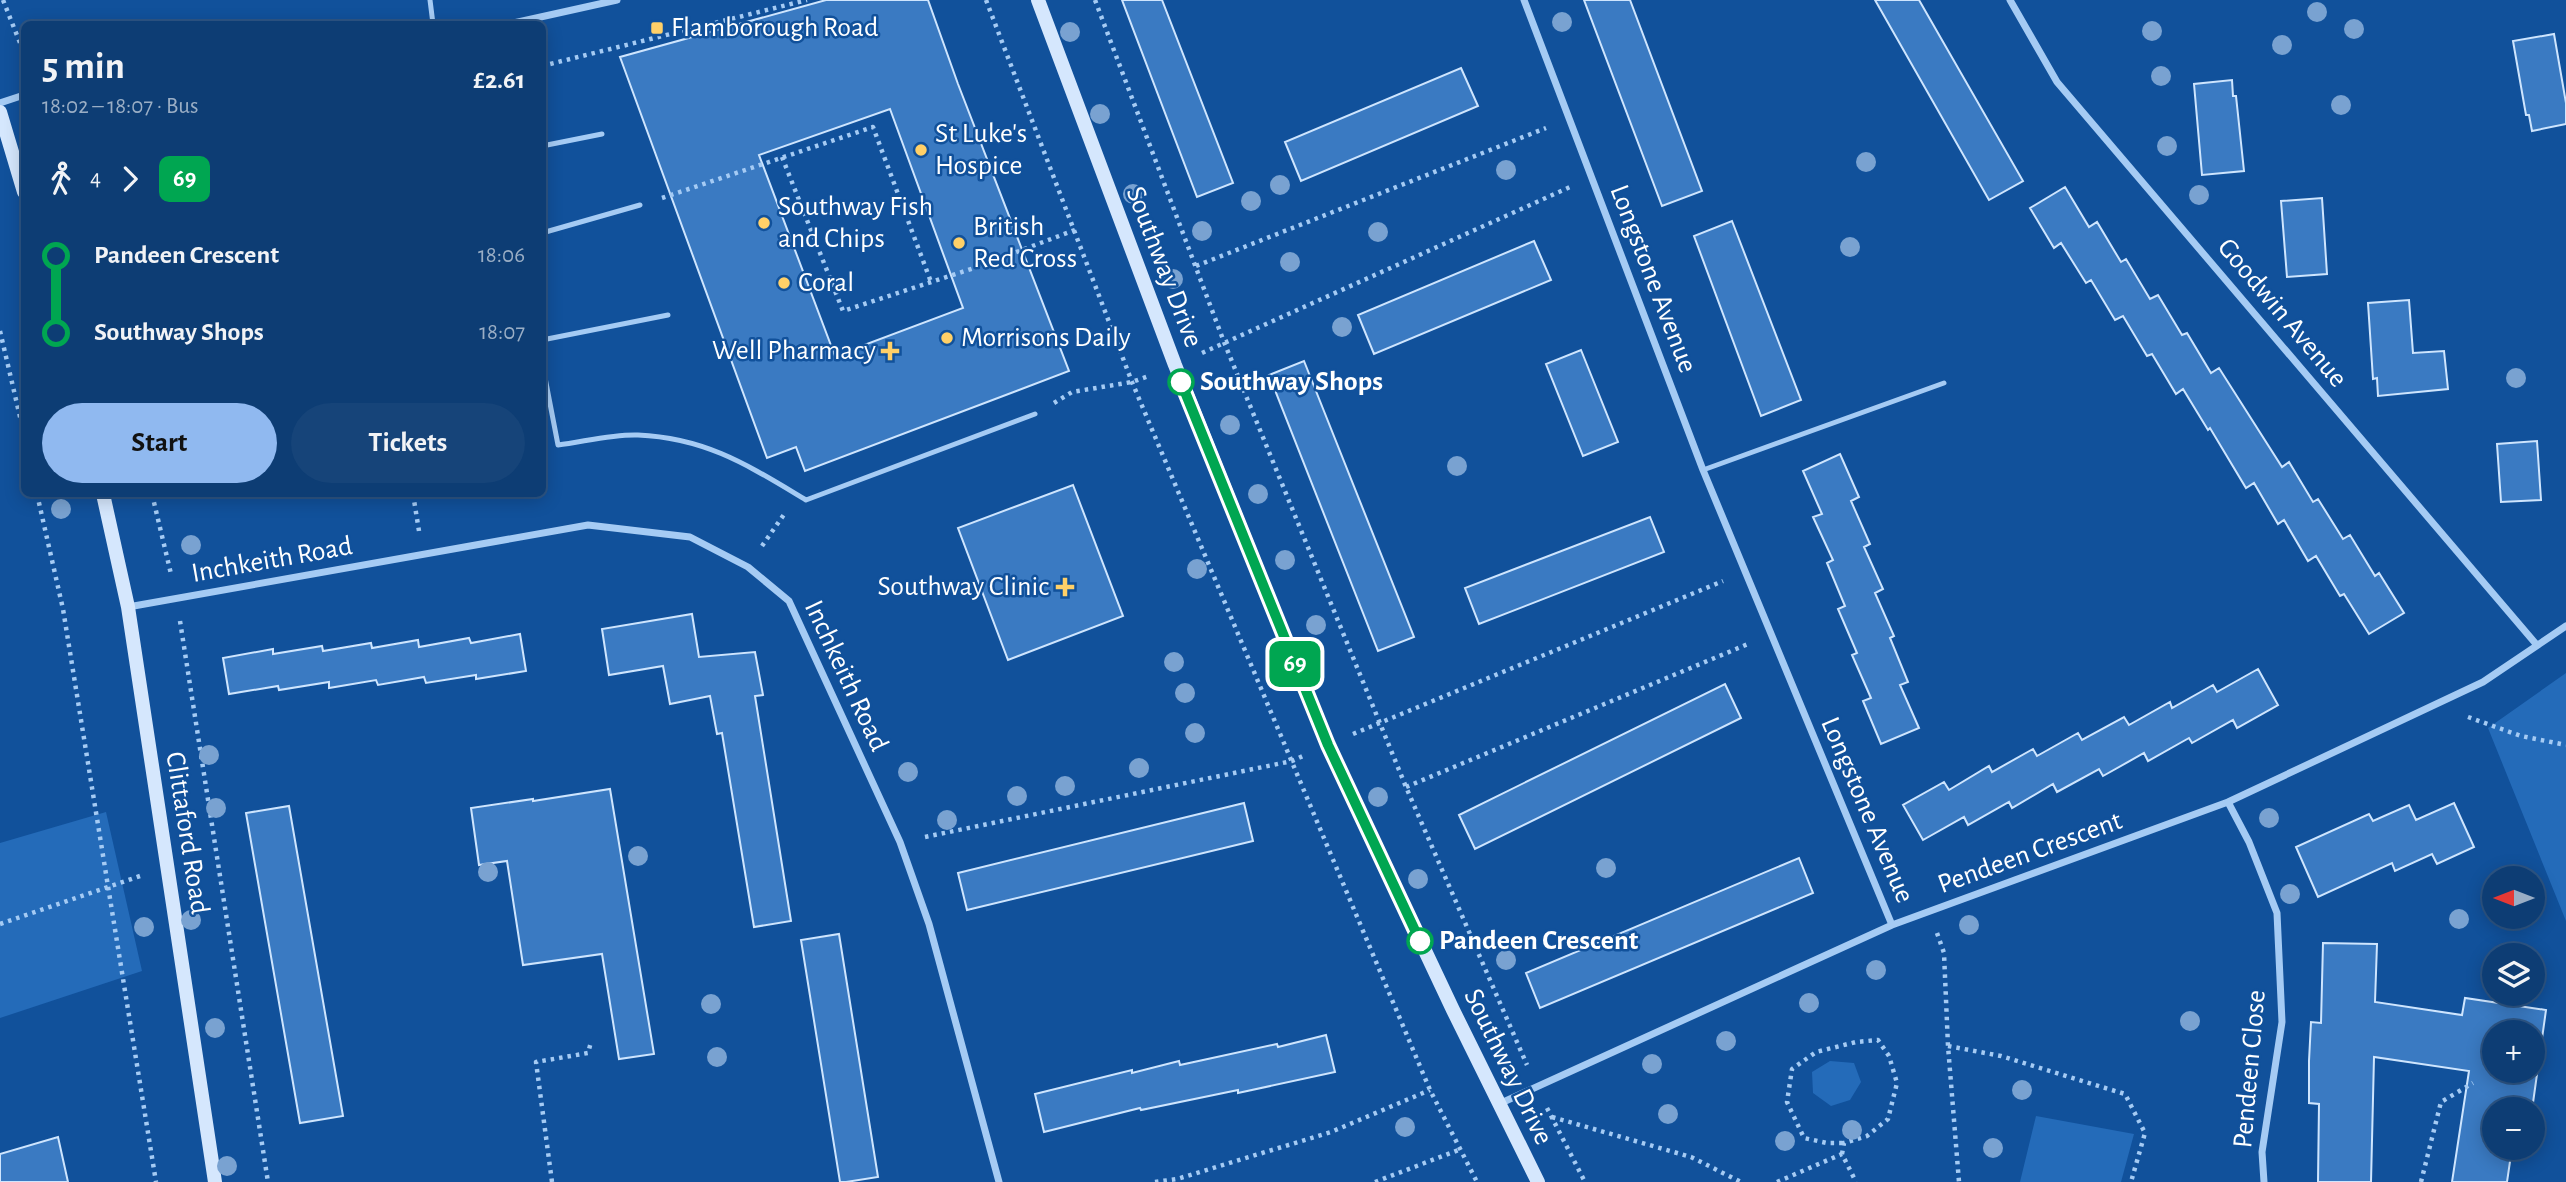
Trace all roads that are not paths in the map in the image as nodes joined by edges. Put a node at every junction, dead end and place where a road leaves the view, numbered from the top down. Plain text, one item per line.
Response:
1 (430, 0) edge
2 (617, 0) edge
3 (1038, 0) edge
4 (1524, 0) edge
5 (2010, 0) edge
6 (433, 21) edge
7 (522, 21) edge
8 (21, 96) edge
9 (0, 103) edge
10 (0, 113) edge
11 (602, 134) dead end
12 (546, 145) edge
13 (21, 182) edge
14 (640, 205) road end
15 (546, 232) edge
16 (668, 315) dead end
17 (546, 339) edge
18 (546, 383) edge
19 (1944, 383) dead end
20 (1035, 414) road end
21 (1703, 470) junction
22 (104, 497) edge
23 (128, 607) junction
24 (2566, 626) edge
25 (2536, 644) junction
26 (2228, 802) junction
27 (1892, 925) junction
28 (1499, 1104) junction
29 (215, 1182) edge
30 (999, 1182) edge
31 (1538, 1182) edge
32 (2264, 1182) edge

1 - 6 lane
2 - 7 street
3 - 28 street, Southway Drive
4 - 21 street, Longstone Avenue
5 - 25 street, Goodwin Avenue
8 - 9 street
10 - 13 street
11 - 12 lane
14 - 15 lane
16 - 17 lane
18 - 20 lane
19 - 21 lane
21 - 27 street, Longstone Avenue
22 - 23 street, Clittaford Road
23 - 29 street, Clittaford Road
23 - 30 street, Inchkeith Road
24 - 25 street, Pendeen Crescent
25 - 26 street, Pendeen Crescent
26 - 27 street, Pendeen Crescent
26 - 32 street, Pendeen Close
27 - 28 street, Pendeen Crescent
28 - 31 street, Southway Drive

